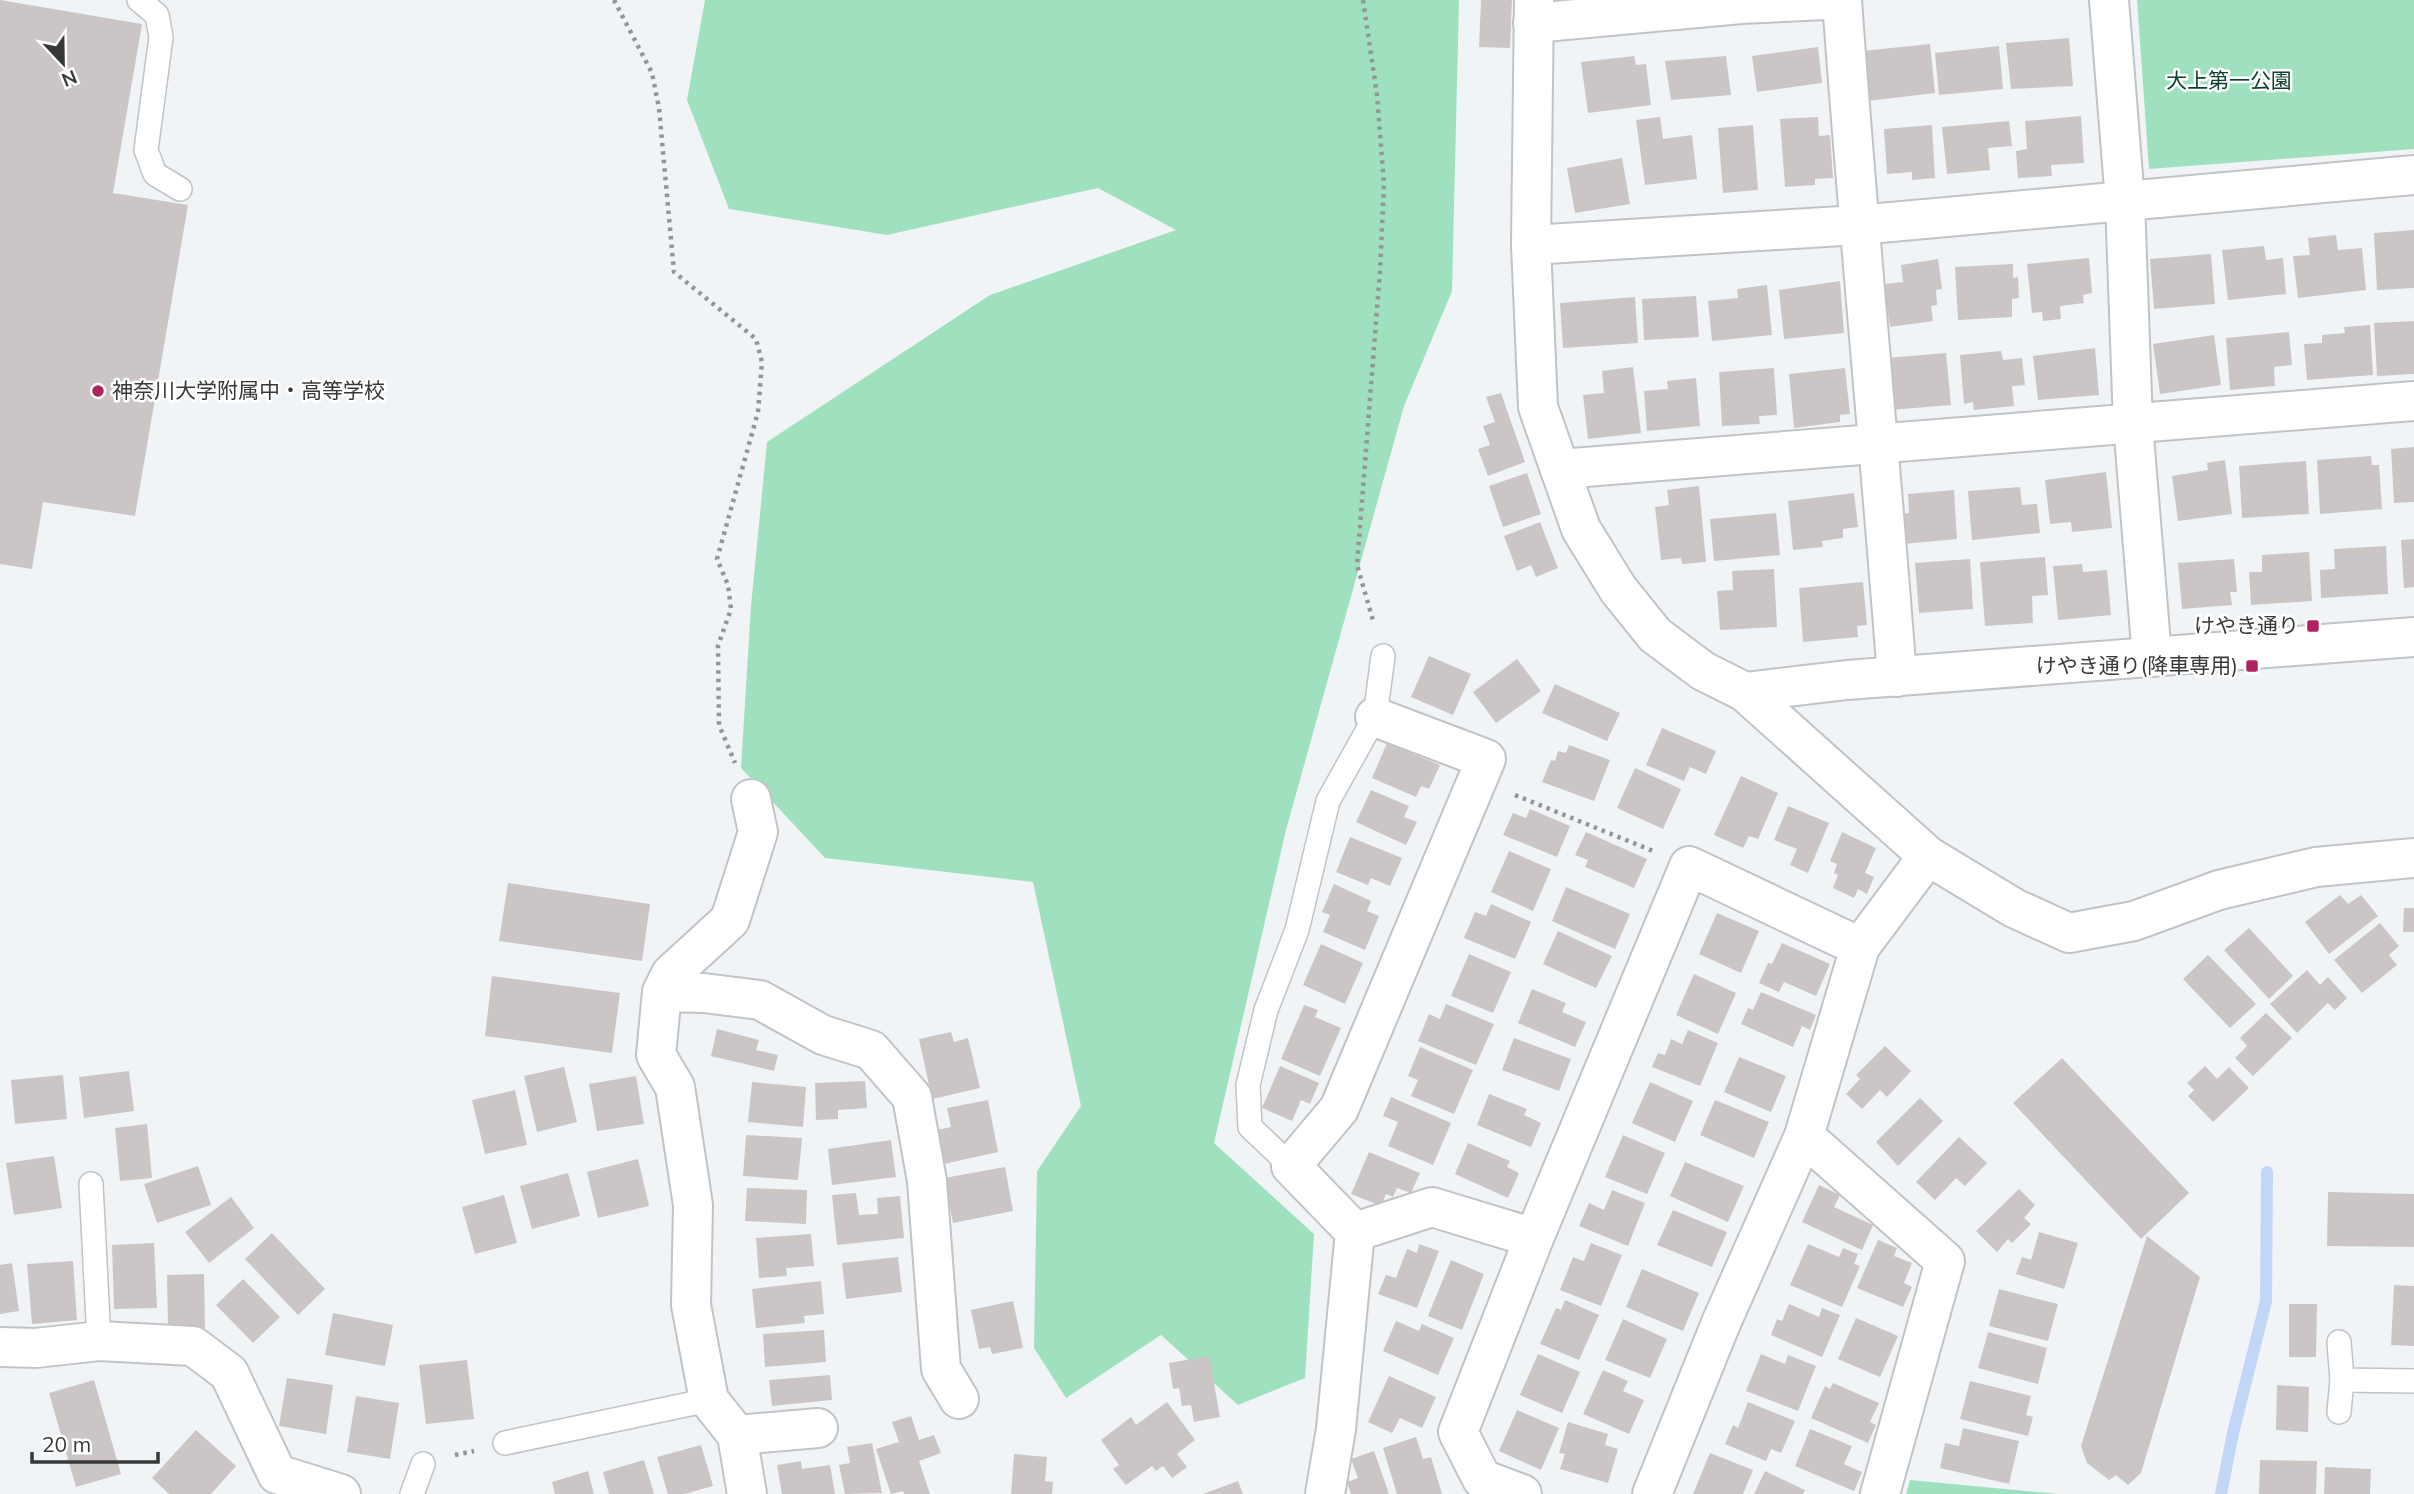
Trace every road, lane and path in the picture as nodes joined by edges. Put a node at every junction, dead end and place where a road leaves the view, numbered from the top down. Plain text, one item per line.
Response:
1 (139, 0) edge
2 (614, 0) edge
3 (1363, 0) edge
4 (1826, 0) edge
5 (1842, 0) edge
6 (2109, 0) edge
7 (1741, 2) edge
8 (1534, 11) edge
9 (2414, 175) edge
10 (180, 189) dead end
11 (2125, 201) junction
12 (1858, 225) junction
13 (1531, 245) junction
14 (2414, 401) edge
15 (2133, 424) junction
16 (1879, 444) junction
17 (1560, 468) junction
18 (2414, 637) edge
19 (1383, 656) joint
20 (2152, 657) junction
21 (1897, 677) junction
22 (1745, 692) junction
23 (1374, 717) junction
24 (1486, 759) junction
25 (751, 799) joint
26 (1928, 856) junction
27 (2414, 858) edge
28 (1689, 866) junction
29 (1860, 947) junction
30 (662, 992) junction
31 (1804, 1136) junction
32 (1291, 1166) junction
33 (91, 1184) dead end
34 (1355, 1232) junction
35 (1534, 1238) junction
36 (99, 1341) junction
37 (2339, 1342) dead end
38 (0, 1347) edge
39 (2342, 1380) junction
40 (2414, 1381) edge
41 (709, 1399) junction
42 (959, 1399) dead end
43 (2339, 1412) dead end
44 (818, 1428) dead end
45 (737, 1435) junction
46 (505, 1443) joint
47 (423, 1464) joint
48 (341, 1494) edge
49 (412, 1494) edge
50 (747, 1494) edge
51 (1325, 1494) edge
52 (1522, 1494) edge
53 (1652, 1494) edge
54 (1880, 1494) edge

1 - 10 lane
2 - 25 path
3 - 19 path
4 - 7 street
5 - 12 street
6 - 11 street
7 - 8 street
8 - 13 street
9 - 11 street
11 - 12 street
11 - 15 street
12 - 13 street
12 - 16 street
13 - 17 street
14 - 15 street
15 - 16 street
15 - 20 street
16 - 17 street
16 - 21 street
17 - 22 street
18 - 20 street
19 - 23 lane
20 - 21 street
21 - 22 street
22 - 26 street
23 - 24 street
23 - 32 lane
24 - 28 path
24 - 32 street
25 - 30 street
26 - 27 street
26 - 29 street
28 - 29 street
28 - 35 street
29 - 31 street
30 - 41 street
30 - 42 street
31 - 53 street
31 - 54 street
32 - 34 street
33 - 36 lane
34 - 35 street
34 - 51 street
35 - 52 street
36 - 38 street
36 - 48 street
37 - 39 lane
39 - 40 lane
39 - 43 lane
41 - 45 street
41 - 46 lane
44 - 45 street
45 - 50 street
46 - 47 path
47 - 49 lane

